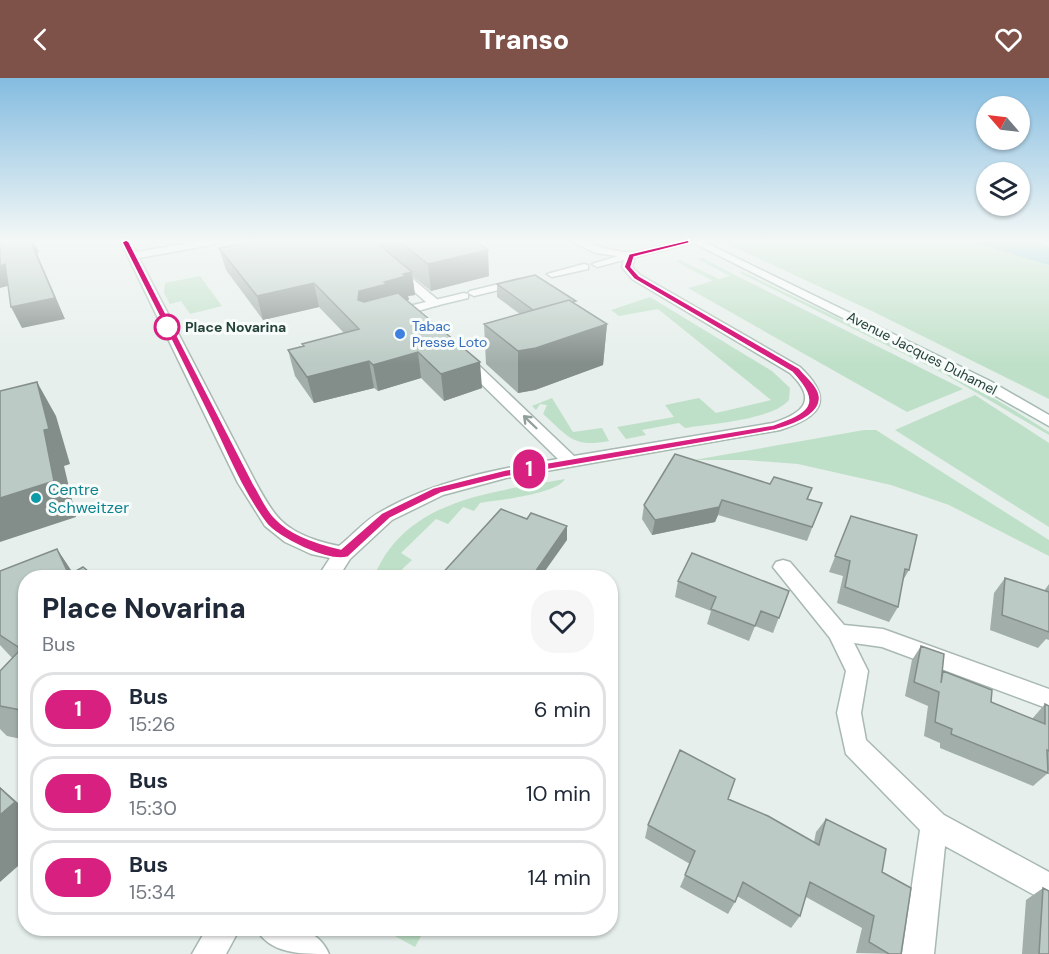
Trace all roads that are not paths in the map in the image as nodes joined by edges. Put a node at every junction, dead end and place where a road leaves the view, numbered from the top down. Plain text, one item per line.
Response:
1 (146, 283) edge
2 (411, 283) edge
3 (517, 283) edge
4 (646, 283) edge
5 (780, 283) edge
6 (435, 303) junction
7 (433, 331) edge
8 (457, 353) edge
9 (1049, 421) edge
10 (572, 463) junction
11 (343, 554) junction
12 (783, 567) dead end
13 (332, 570) edge
14 (838, 633) junction
15 (1049, 699) edge
16 (934, 825) junction
17 (1049, 888) edge
18 (220, 936) edge
19 (284, 936) edge
20 (208, 954) edge
21 (313, 954) edge
22 (918, 954) edge

1 - 11 street
2 - 6 street
3 - 6 street
4 - 10 street
5 - 9 street, Avenue Jacques Duhamel
6 - 7 street
10 -> 8 street
10 - 11 street
11 - 13 street
12 - 14 street
14 - 15 street
14 - 16 street
16 - 17 street
16 - 22 street
18 - 20 street
19 - 21 street

